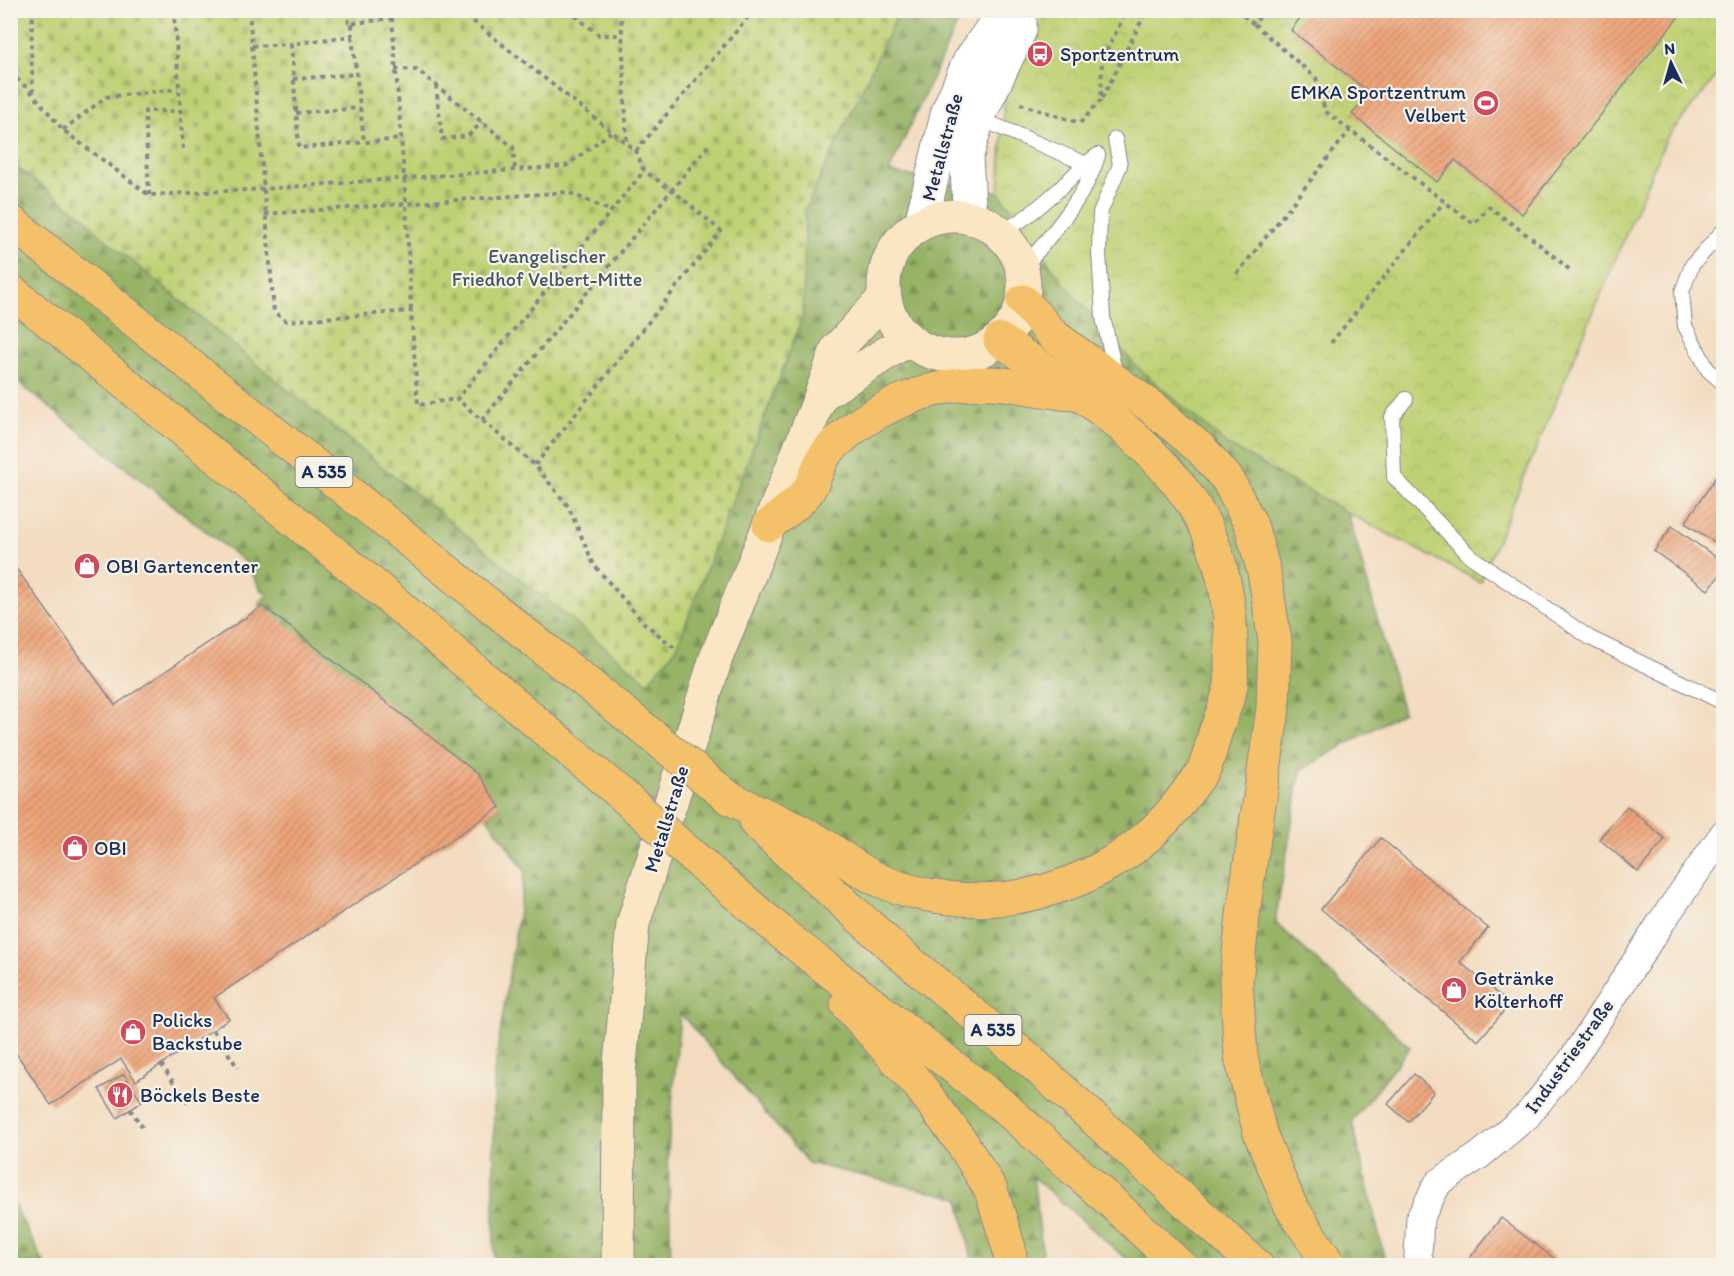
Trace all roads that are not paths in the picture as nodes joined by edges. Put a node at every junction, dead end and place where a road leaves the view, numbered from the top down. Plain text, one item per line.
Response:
1 (1005, 10) edge
2 (1020, 10) edge
3 (978, 118) junction
4 (1114, 139) dead end
5 (1084, 163) junction
6 (970, 218) junction
7 (10, 221) edge
8 (921, 224) junction
9 (999, 232) junction
10 (1722, 232) edge
11 (1023, 285) junction
12 (10, 290) edge
13 (884, 298) junction
14 (907, 340) junction
15 (1000, 340) junction
16 (1118, 384) junction
17 (1724, 384) edge
18 (1081, 394) junction
19 (821, 395) junction
20 (1406, 399) dead end
21 (769, 525) junction
22 (1724, 703) edge
23 (728, 797) junction
24 (1724, 833) edge
25 (790, 940) junction
26 (618, 1266) edge
27 (1011, 1266) edge
28 (1180, 1266) edge
29 (1257, 1266) edge
30 (1330, 1266) edge
31 (1420, 1266) edge

1 - 8 street, Metallstraße
2 - 3 street, Metallstraße
3 - 5 lane
3 - 6 street, Metallstraße
4 - 16 lane
5 - 9 lane
5 - 11 lane
6 - 8 main road
6 - 9 main road
7 - 23 highway, A 535, bridge
8 - 13 main road
9 - 11 main road
10 - 17 lane
11 - 15 main road
11 - 16 highway
12 - 25 highway, A 535, bridge
13 - 14 main road
13 - 19 main road, Metallstraße
14 - 15 main road
14 - 19 main road
15 - 18 highway
16 - 30 highway
18 - 21 highway
18 - 23 highway
19 - 21 main road, Metallstraße
20 - 22 lane
21 - 26 main road, Metallstraße
23 - 29 highway, A 535
24 - 31 street, Industriestraße
25 - 27 highway
25 - 28 highway, A 535

